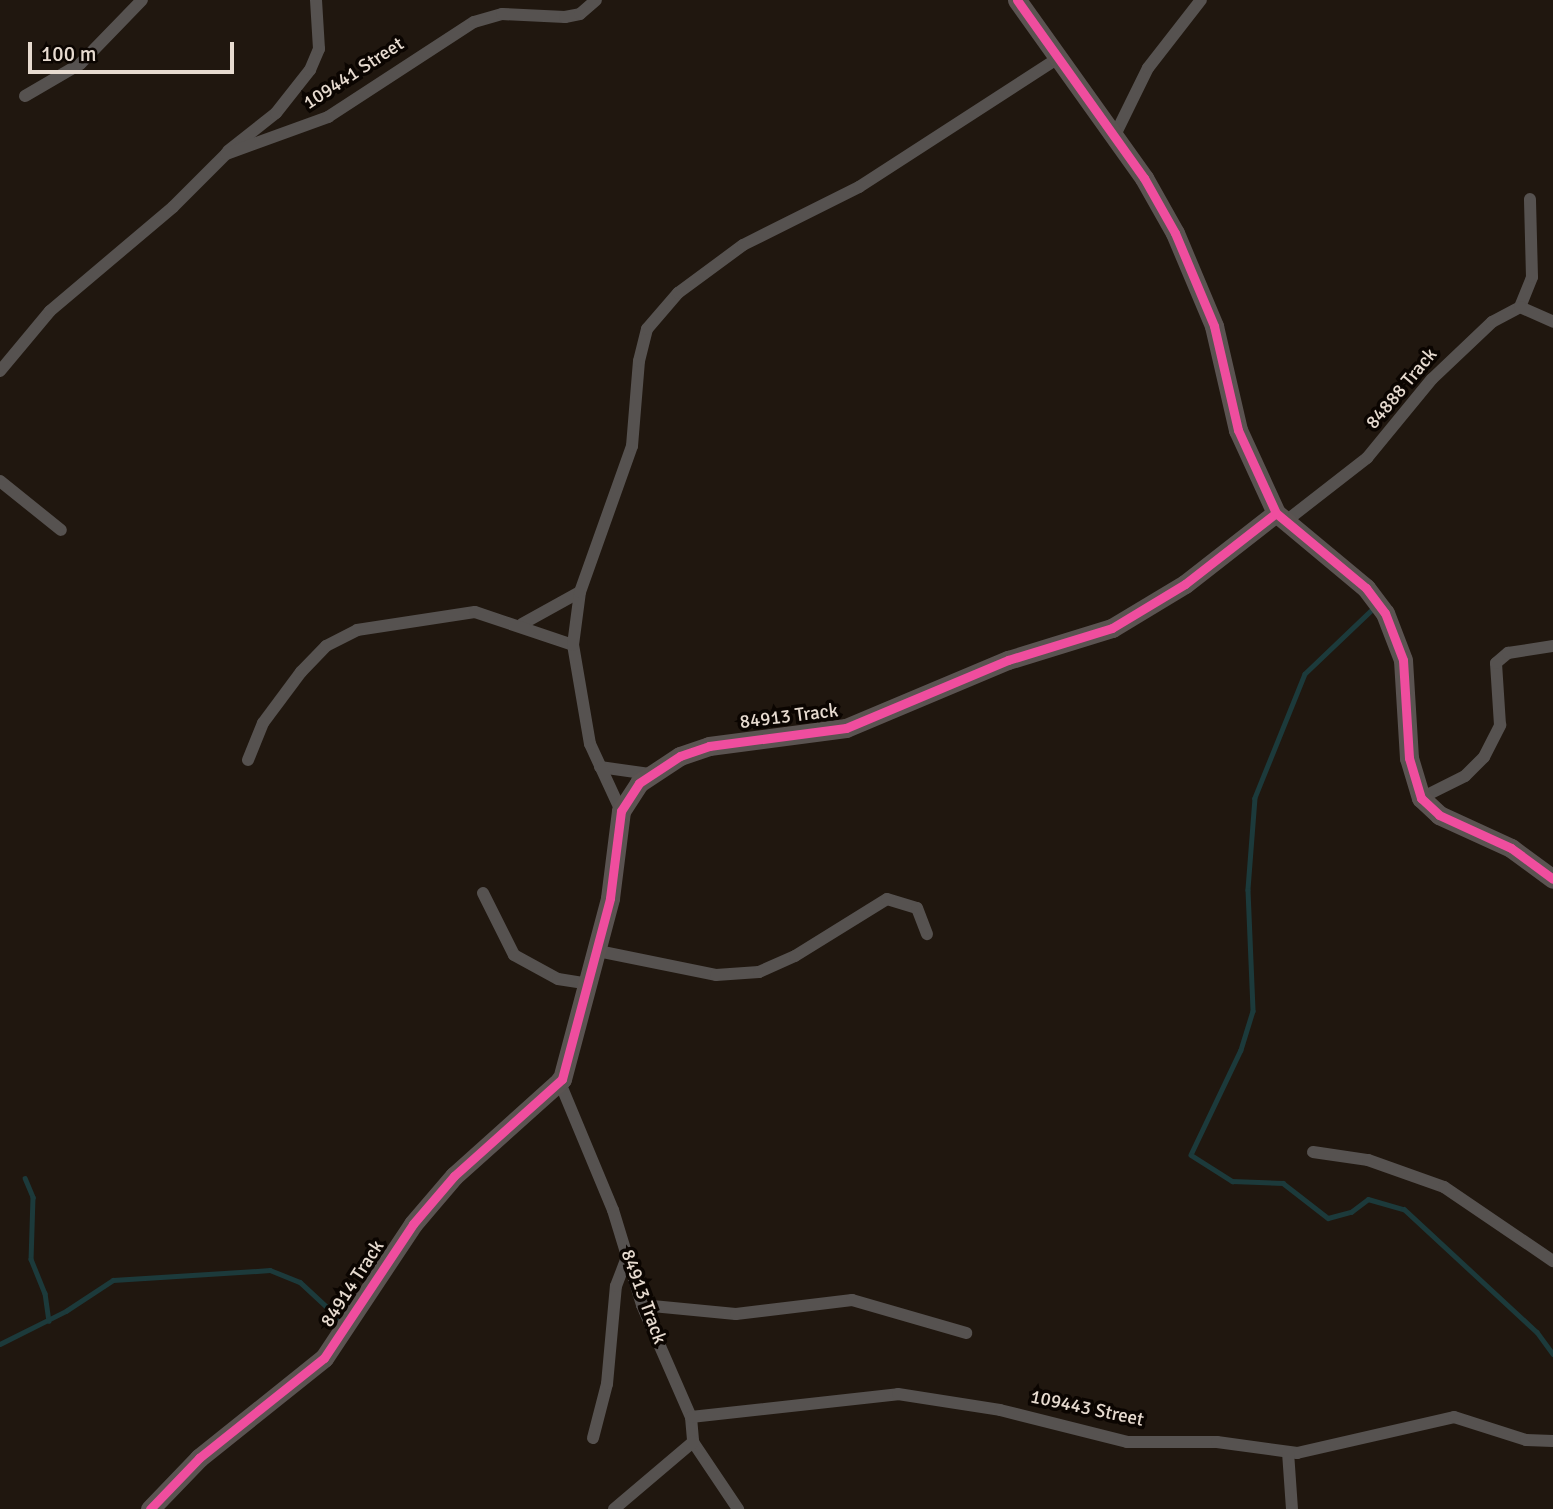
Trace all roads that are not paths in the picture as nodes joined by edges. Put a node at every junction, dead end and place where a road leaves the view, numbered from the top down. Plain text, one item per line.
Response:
1 (142, 0) edge
2 (316, 0) edge
3 (596, 0) edge
4 (1017, 0) edge
5 (1201, 0) edge
6 (1057, 59) junction
7 (25, 96) dead end
8 (1114, 137) junction
9 (226, 154) junction
10 (1530, 199) dead end
11 (1520, 307) junction
12 (1553, 322) edge
13 (0, 371) edge
14 (0, 481) edge
15 (1281, 517) junction
16 (61, 530) dead end
17 (580, 592) junction
18 (522, 624) junction
19 (573, 645) junction
20 (1553, 646) edge
21 (248, 760) dead end
22 (600, 767) junction
23 (650, 774) junction
24 (1421, 798) junction
25 (621, 811) junction
26 (1553, 879) edge
27 (483, 893) dead end
28 (927, 934) dead end
29 (598, 951) junction
30 (591, 984) junction
31 (563, 1072) junction
32 (1313, 1152) dead end
33 (628, 1258) junction
34 (1553, 1261) edge
35 (642, 1305) junction
36 (966, 1333) dead end
37 (691, 1417) junction
38 (593, 1438) dead end
39 (1553, 1441) edge
40 (693, 1442) junction
41 (1289, 1452) junction
42 (154, 1508) edge
43 (614, 1509) edge
44 (738, 1509) edge
45 (1292, 1509) edge

1 - 7 street
2 - 9 street
3 - 9 street, 109441 Street
4 - 6 street
5 - 8 street
6 - 8 street
6 - 17 street
8 - 15 street
9 - 13 street, 109441 Street
10 - 11 street
11 - 12 street
11 - 15 street, 84888 Track
14 - 16 street
15 - 23 street, 84913 Track
15 - 24 street
17 - 18 street
17 - 19 street
18 - 19 street
18 - 21 street
19 - 22 street
20 - 24 street
22 - 23 street
22 - 25 street
23 - 25 street, 84913 Track
24 - 26 street
25 - 29 street, 84913 Track
27 - 30 street
28 - 29 street
29 - 30 street, 84913 Track
30 - 31 street, 84913 Track
31 - 33 street, 84913 Track
31 - 42 street, 84914 Track
32 - 34 street
33 - 35 street, 84913 Track
33 - 38 street
35 - 36 street
35 - 37 street, 84913 Track
37 - 40 street, 84913 Track
37 - 41 street, 109443 Street
39 - 41 street, 109443 Street
40 - 43 street
40 - 44 street, 84913 Track
41 - 45 street

